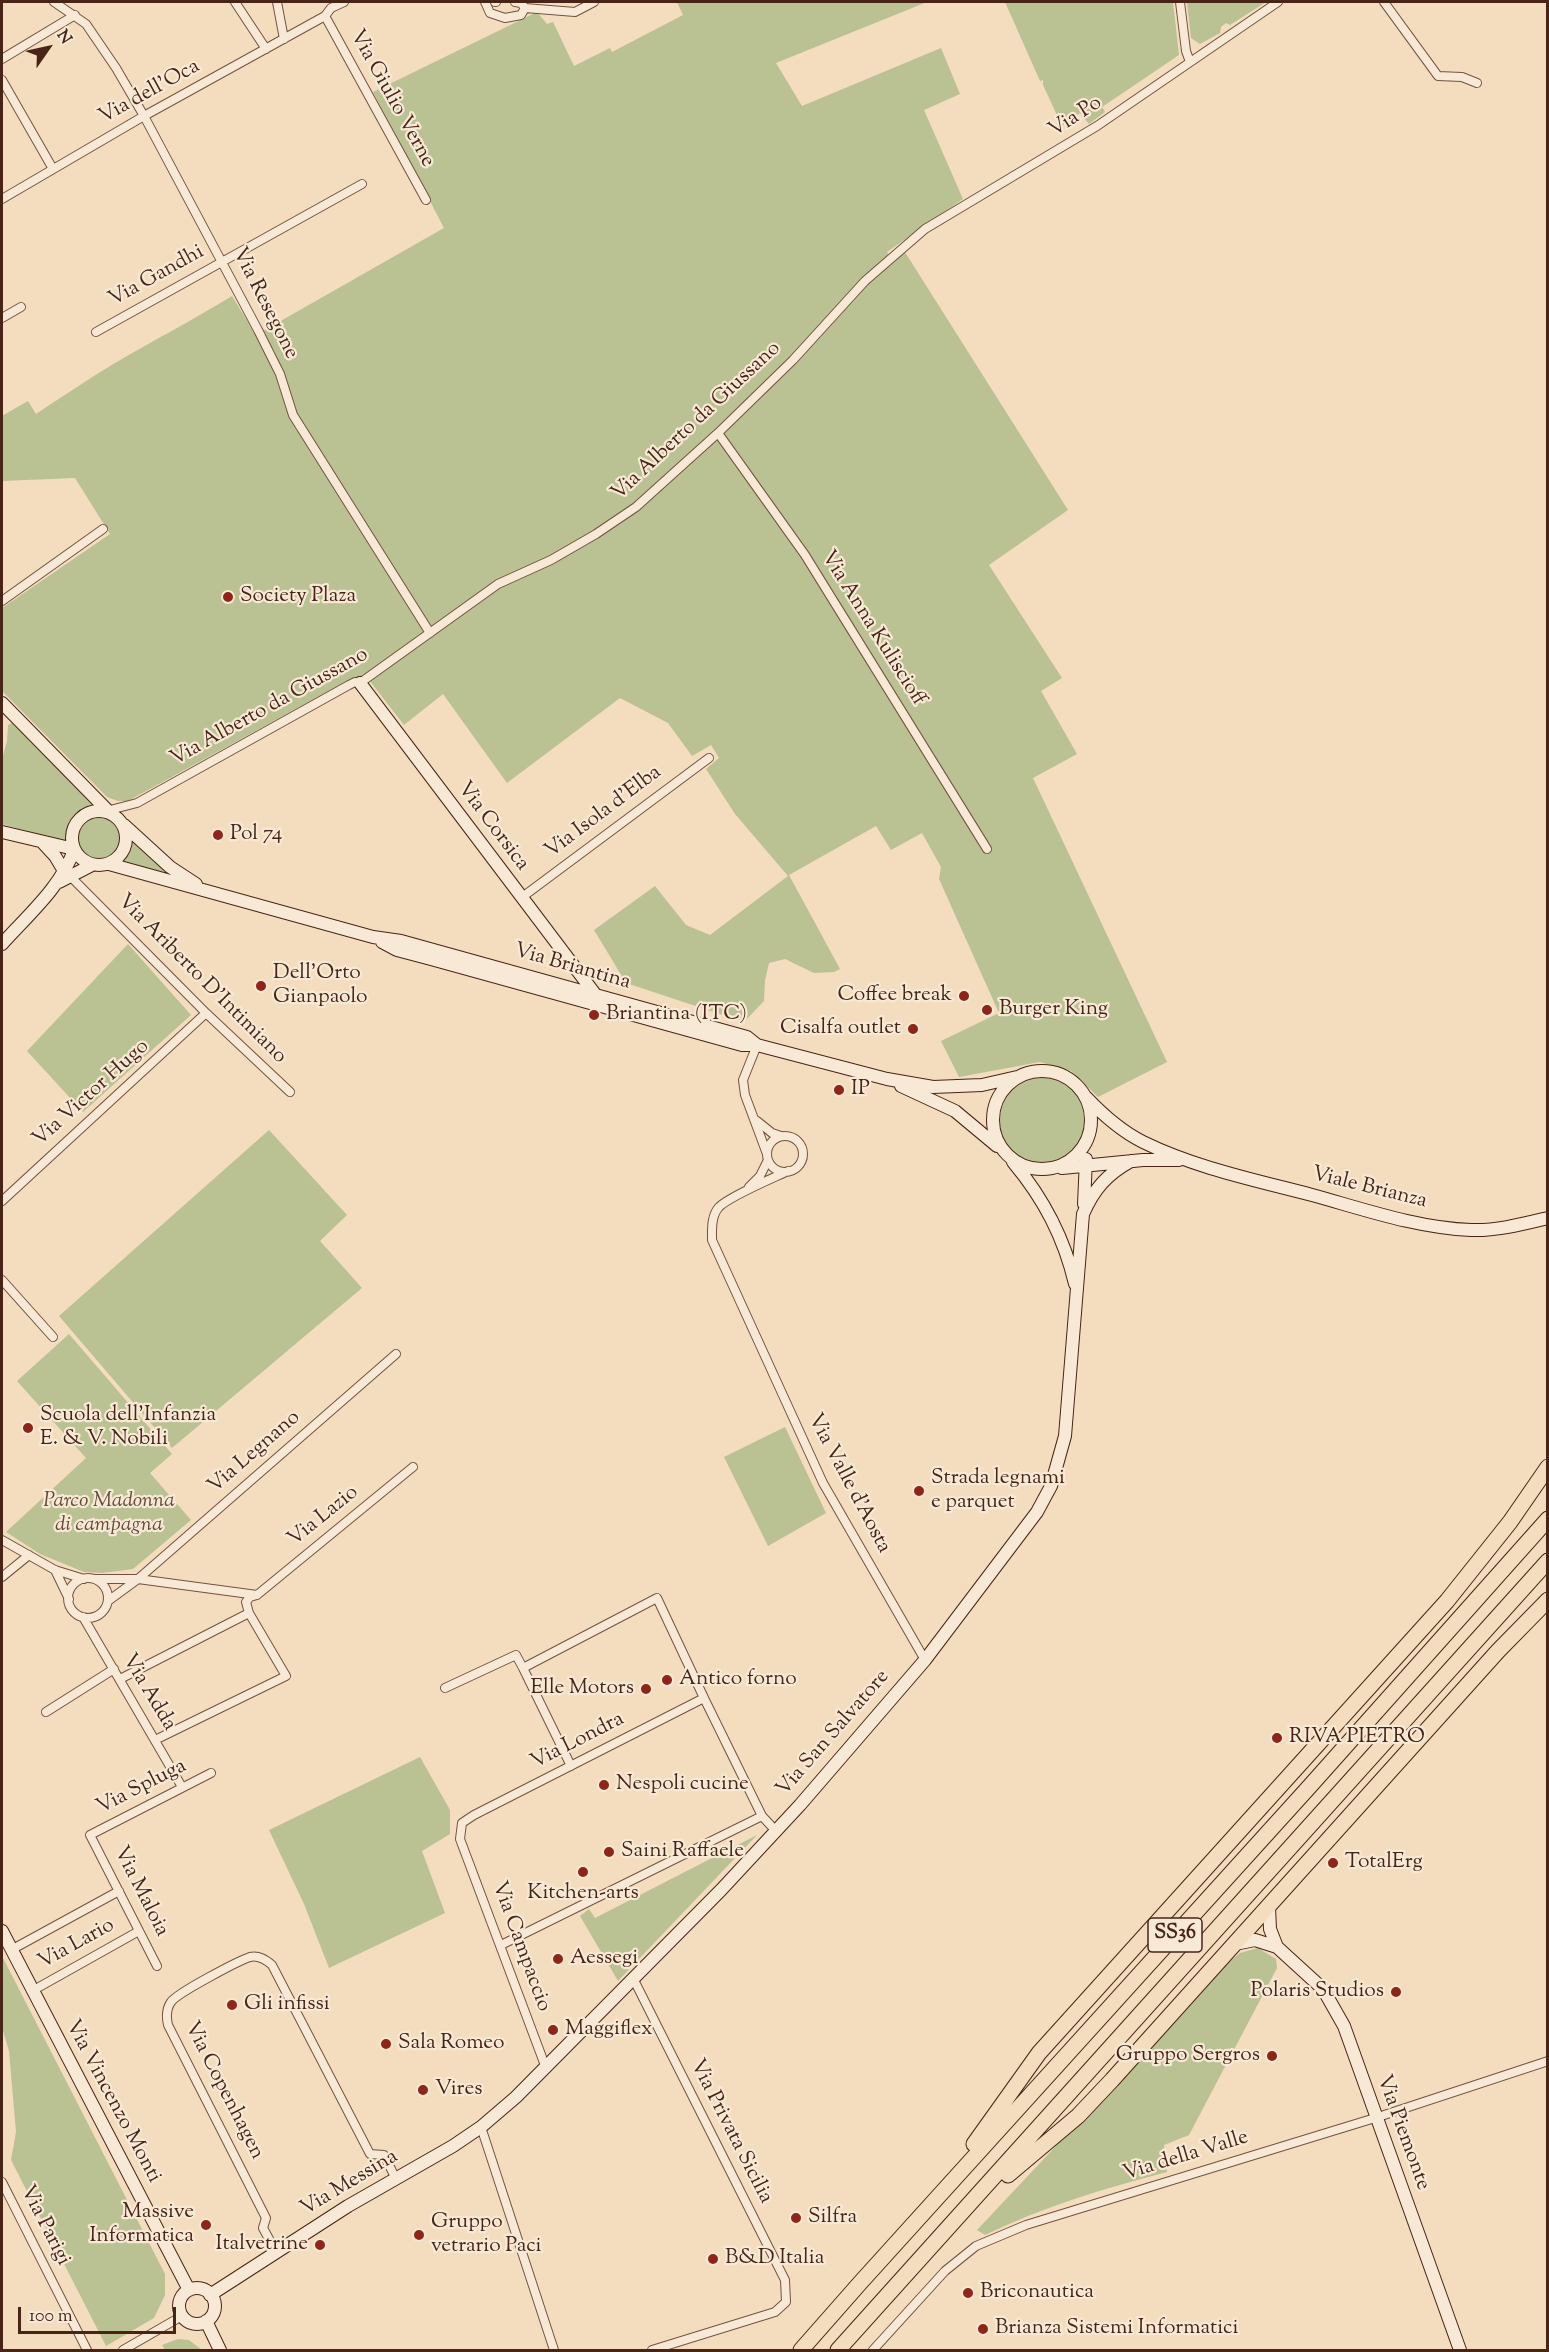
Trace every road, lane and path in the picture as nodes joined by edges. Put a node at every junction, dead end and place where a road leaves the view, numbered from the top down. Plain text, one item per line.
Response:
1 (54, 2) edge
2 (235, 2) edge
3 (277, 2) edge
4 (344, 2) edge
5 (485, 2) edge
6 (515, 2) edge
7 (594, 2) edge
8 (1180, 2) edge
9 (1278, 2) edge
10 (1384, 2) edge
11 (525, 8) junction
12 (75, 15) junction
13 (326, 16) junction
14 (284, 39) junction
15 (266, 50) junction
16 (2, 59) edge
17 (1190, 62) junction
18 (2, 80) edge
19 (1476, 83) dead end
20 (144, 116) junction
21 (53, 169) junction
22 (362, 184) dead end
23 (2, 199) edge
24 (426, 200) dead end
25 (891, 258) joint
26 (222, 262) junction
27 (21, 307) dead end
28 (2, 318) edge
29 (96, 332) dead end
30 (718, 434) junction
31 (103, 529) dead end
32 (2, 601) edge
33 (430, 633) junction
34 (360, 683) junction
35 (2, 704) edge
36 (709, 758) dead end
37 (110, 814) junction
38 (2, 832) edge
39 (43, 843) junction
40 (74, 849) junction
41 (987, 849) dead end
42 (109, 864) junction
43 (87, 867) junction
44 (67, 873) junction
45 (210, 892) junction
46 (88, 893) junction
47 (521, 897) junction
48 (373, 937) junction
49 (2, 944) edge
50 (595, 994) junction
51 (206, 1013) junction
52 (758, 1045) junction
53 (1017, 1077) junction
54 (887, 1079) junction
55 (290, 1092) dead end
56 (1086, 1097) junction
57 (754, 1119) junction
58 (781, 1136) junction
59 (1086, 1143) junction
60 (1005, 1154) junction
61 (767, 1157) junction
62 (1131, 1161) junction
63 (1184, 1161) junction
64 (1086, 1165) junction
65 (1055, 1168) junction
66 (788, 1171) junction
67 (745, 1192) junction
68 (2, 1201) edge
69 (1083, 1214) junction
70 (1548, 1218) edge
71 (2, 1280) edge
72 (1076, 1290) junction
73 (53, 1337) dead end
74 (396, 1354) dead end
75 (412, 1467) dead end
76 (1548, 1467) edge
77 (1548, 1519) edge
78 (2, 1540) edge
79 (29, 1555) junction
80 (1548, 1561) edge
81 (55, 1570) junction
82 (2, 1577) edge
83 (84, 1579) junction
84 (94, 1579) junction
85 (138, 1579) junction
86 (257, 1595) junction
87 (69, 1599) junction
88 (108, 1600) junction
89 (1548, 1600) edge
90 (249, 1613) junction
91 (83, 1617) junction
92 (925, 1660) junction
93 (523, 1668) junction
94 (114, 1669) junction
95 (120, 1679) junction
96 (445, 1688) dead end
97 (704, 1698) junction
98 (46, 1712) dead end
99 (155, 1740) junction
100 (571, 1766) junction
101 (211, 1773) dead end
102 (182, 1787) junction
103 (762, 1816) junction
104 (775, 1830) junction
105 (90, 1835) joint
106 (460, 1839) joint
107 (119, 1891) junction
108 (1269, 1907) junction
109 (2, 1931) edge
110 (139, 1931) junction
111 (1235, 1944) junction
112 (501, 1945) junction
113 (1277, 1947) junction
114 (11, 1950) junction
115 (157, 1966) dead end
116 (634, 1980) junction
117 (32, 1991) junction
118 (1548, 2061) edge
119 (546, 2068) junction
120 (1375, 2118) junction
121 (481, 2127) junction
122 (396, 2179) junction
123 (2, 2182) edge
124 (932, 2203) junction
125 (960, 2216) junction
126 (276, 2252) junction
127 (189, 2290) junction
128 (210, 2295) junction
129 (182, 2316) junction
130 (206, 2321) junction
131 (87, 2350) edge
132 (123, 2350) edge
133 (220, 2350) edge
134 (554, 2350) edge
135 (652, 2350) edge
136 (801, 2350) edge
137 (838, 2350) edge
138 (873, 2350) edge
139 (1460, 2350) edge

1 - 12 street, Via Resegone
2 - 15 street
3 - 14 street
4 - 13 street, Via Giulio Verne
5 - 11 street
6 - 11 street
7 - 11 street
8 - 17 street
9 - 17 street, Via Po
10 - 19 street
12 - 16 street
12 - 20 street, Via Resegone
13 - 14 street, Via Giulio Verne
13 - 24 street, Via Giulio Verne
14 - 15 street, Via dell'Oca
15 - 20 street, Via dell'Oca
17 - 25 street, Via Po
18 - 21 street
20 - 21 street, Via dell'Oca
20 - 26 street, Via Resegone
21 - 23 street, Via dell'Oca
22 - 26 street, Via Gandhi
25 - 30 street, Via Alberto da Giussano
26 - 29 street, Via Gandhi
26 - 33 street, Via Resegone
27 - 28 street
30 - 33 street, Via Alberto da Giussano
30 - 41 street, Via Anna Kuliscioff
31 - 32 street
33 - 34 street, Via Alberto da Giussano
34 - 37 street, Via Alberto da Giussano
34 - 47 street, Via Corsica
35 - 37 street, Via Briantina
36 - 47 street, Via Isola d'Elba
37 - 40 street
37 - 42 street
37 - 45 street, Via Briantina
38 - 39 street
39 - 40 street
39 - 44 street
40 - 43 street
40 - 44 street
42 - 43 street
42 - 45 street, Via Briantina
43 - 44 street
43 - 46 street, Via Ariberto D'Intimiano
44 - 46 street, Via Ariberto D'Intimiano
44 - 49 street
45 - 48 street, Via Briantina
46 - 51 street, Via Ariberto D'Intimiano
47 - 50 street, Via Corsica
48 - 50 street, Via Briantina
48 - 52 street, Via Briantina
50 - 52 street, Via Briantina
51 - 55 street, Via Ariberto D'Intimiano
51 - 68 street, Via Victor Hugo
52 - 54 street, Via Briantina
52 - 57 street
53 - 54 street, Via Briantina
53 - 56 street
53 - 60 street
54 - 60 street, Via Briantina
56 - 59 street
56 - 63 street
57 - 58 street
57 - 61 street
58 - 61 street
58 - 66 street
59 - 64 street, Via San Salvatore
59 - 65 street
60 - 65 street
60 - 72 street, Via San Salvatore
61 - 66 street
61 - 67 street
62 - 63 street
62 - 64 street
62 - 69 street, Via San Salvatore
63 - 70 street, Viale Brianza
64 - 65 street
64 - 69 street, Via San Salvatore
66 - 67 street
67 - 92 street, Via Valle d'Aosta
69 - 72 street, Via San Salvatore
71 - 73 street
72 - 92 street, Via San Salvatore
74 - 85 street, Via Legnano
75 - 86 street, Via Lazio
76 - 124 highway
77 - 124 highway, SS36
78 - 79 street
79 - 81 street
79 - 82 street
80 - 125 highway, SS36
81 - 83 street
81 - 87 street
83 - 84 street
83 - 87 street
84 - 85 street
84 - 88 street
85 - 86 street
85 - 88 street
86 - 90 street
87 - 91 street
88 - 91 street
89 - 108 highway
90 - 95 street
90 - 99 street
91 - 94 street, Via Adda
92 - 104 street, Via San Salvatore
93 - 96 street
93 - 97 street
93 - 100 street
94 - 95 street, Via Adda
94 - 98 street
95 - 99 street, Via Adda
97 - 100 street, Via Londra
97 - 103 street
99 - 102 street, Via Adda
100 - 106 street, Via Londra
101 - 102 street, Via Spluga
102 - 105 street, Via Spluga
103 - 104 street
103 - 112 street
104 - 116 street, Via San Salvatore
105 - 107 street, Via Maloia
106 - 112 street, Via Campaccio
107 - 110 street, Via Maloia
107 - 114 street
108 - 111 highway
108 - 113 street
109 - 114 street, Via Vincenzo Monti
110 - 115 street, Via Maloia
110 - 117 street, Via Lario
111 - 113 street
111 - 125 highway
112 - 119 street, Via Campaccio
113 - 120 street, Via Piemonte
114 - 117 street, Via Vincenzo Monti
116 - 119 street, Via San Salvatore
116 - 135 street, Via Privata Sicilia
117 - 127 street, Via Vincenzo Monti
118 - 120 street, Via della Valle
119 - 121 street, Via San Salvatore
120 - 138 street, Via della Valle
120 - 139 street, Via Piemonte
121 - 122 street, Via Messina
121 - 134 street
122 - 126 street, Via Messina
122 - 126 street, Via Copenhagen
123 - 131 street, Via Parigi
124 - 136 highway, SS36
125 - 137 highway, SS36
126 - 128 street, Via Messina
127 - 128 street
127 - 129 street
128 - 130 street
129 - 130 street
129 - 132 street
130 - 133 street

